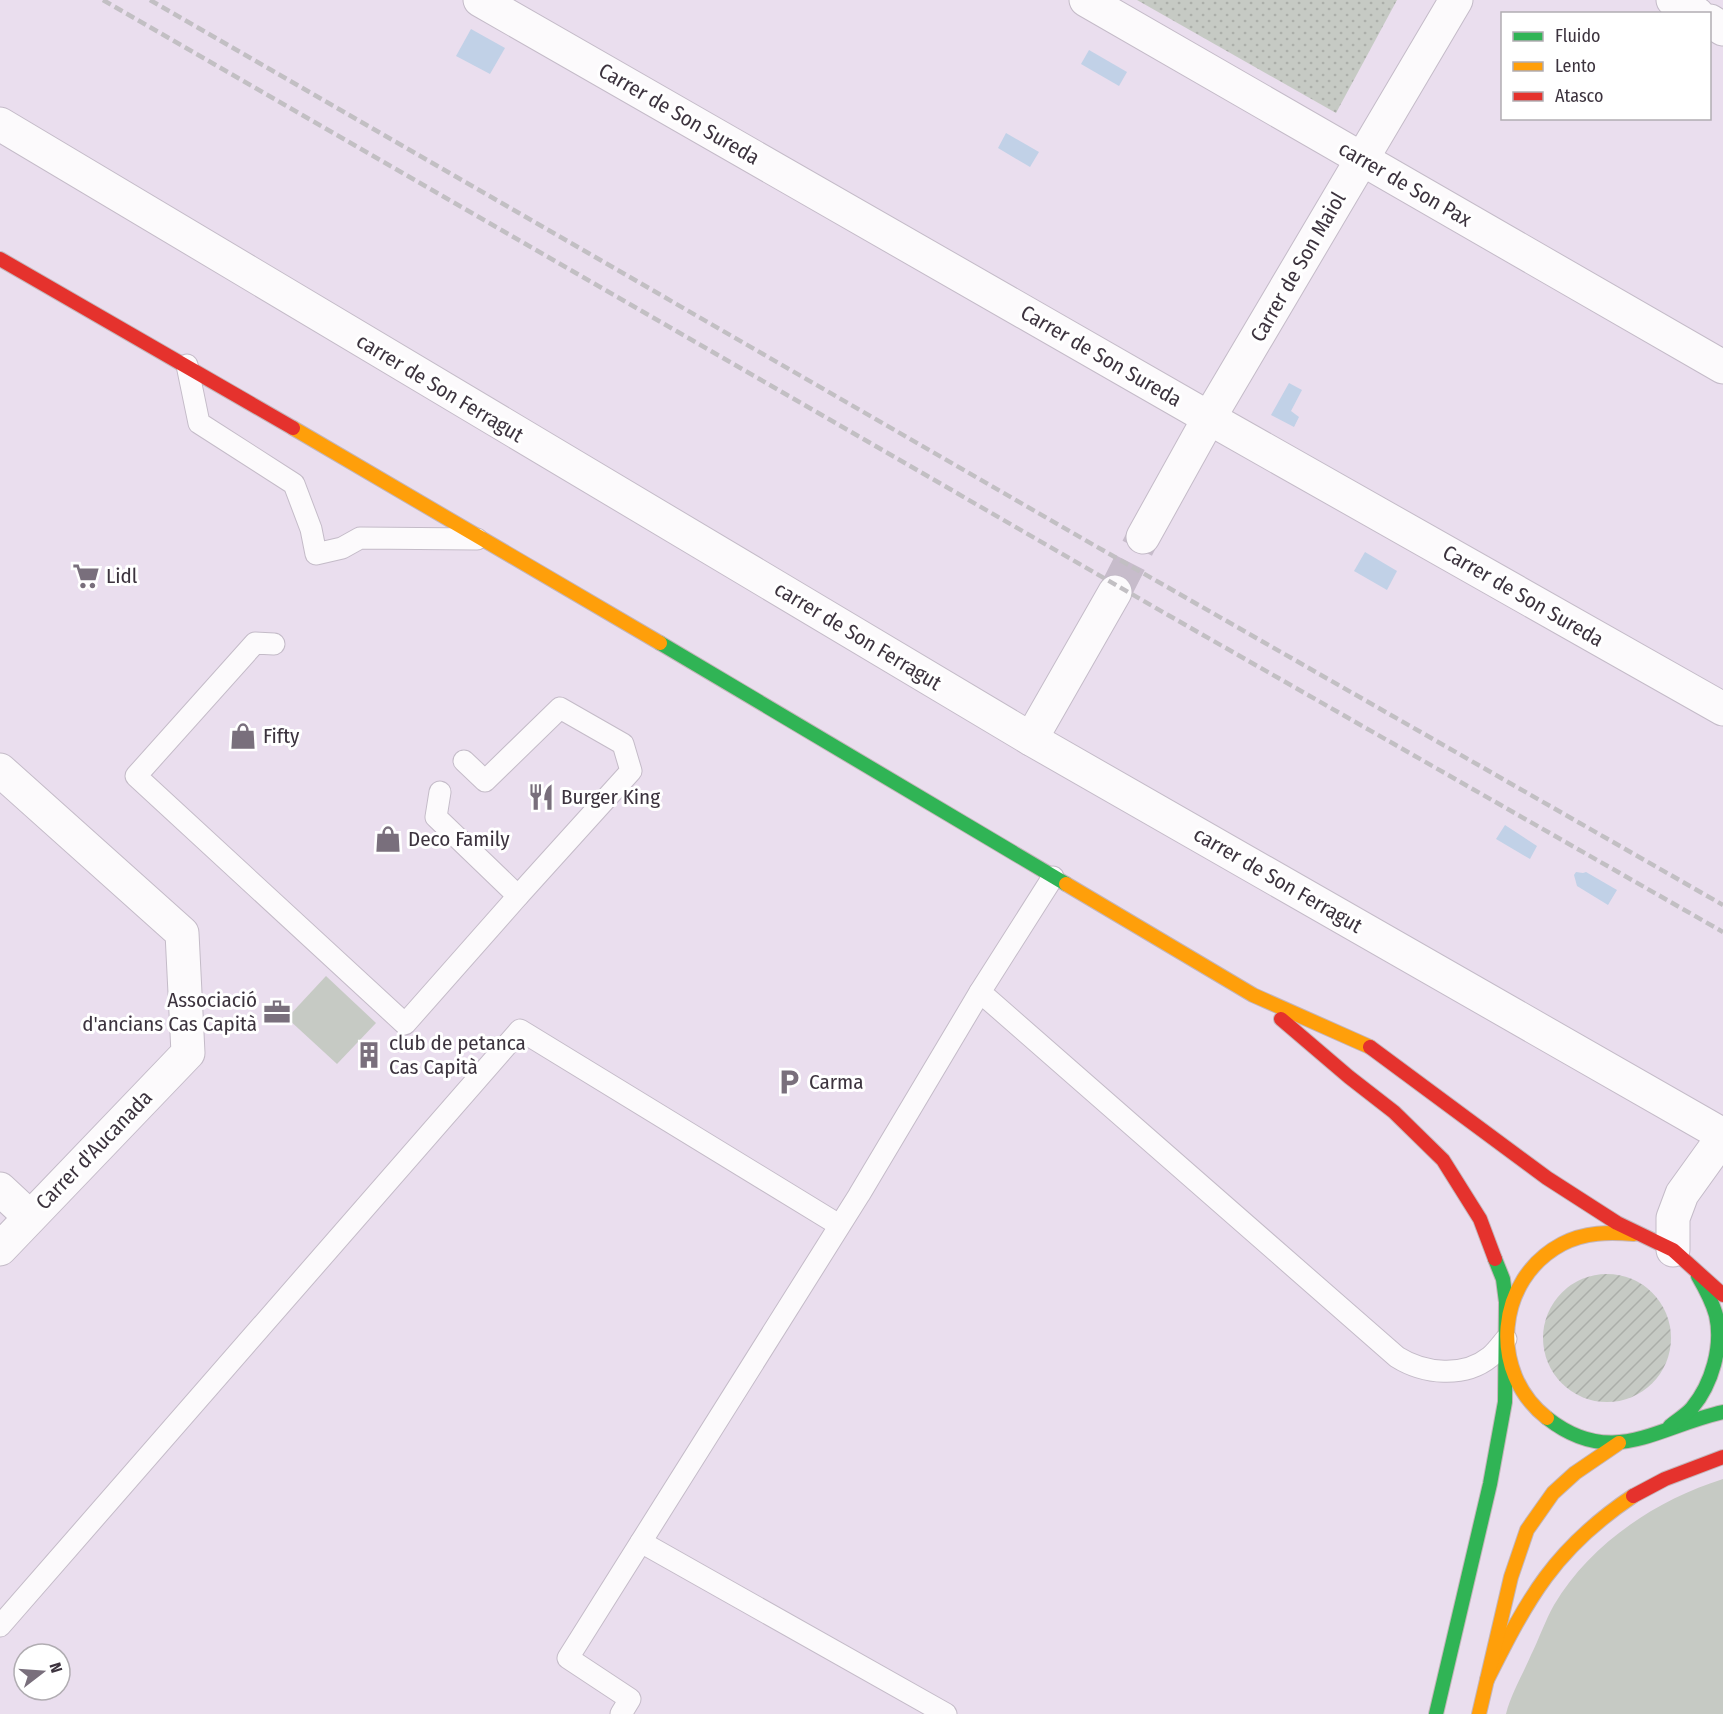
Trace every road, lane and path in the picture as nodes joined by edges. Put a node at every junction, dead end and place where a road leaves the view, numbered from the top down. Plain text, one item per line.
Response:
1 (480, 0) edge
2 (1086, 0) edge
3 (1456, 0) edge
4 (1673, 0) edge
5 (1694, 12) edge
6 (0, 124) edge
7 (1361, 160) junction
8 (0, 260) edge
9 (187, 365) junction
10 (1723, 367) edge
11 (1209, 418) junction
12 (1143, 537) tunnel mouth
13 (481, 539) junction
14 (1115, 592) tunnel mouth
15 (274, 644) dead end
16 (1723, 709) edge
17 (1031, 739) junction
18 (464, 761) dead end
19 (0, 770) edge
20 (440, 792) dead end
21 (1053, 877) junction
22 (518, 896) junction
23 (980, 992) junction
24 (1253, 995) junction
25 (1723, 1136) edge
26 (0, 1190) edge
27 (29, 1216) junction
28 (839, 1225) junction
29 (0, 1248) edge
30 (1672, 1252) junction
31 (1723, 1295) edge
32 (1506, 1339) junction
33 (1723, 1412) edge
34 (1667, 1429) junction
35 (1619, 1443) junction
36 (1723, 1457) edge
37 (641, 1542) junction
38 (0, 1626) edge
39 (1487, 1680) junction
40 (621, 1714) edge
41 (946, 1714) edge
42 (1436, 1714) edge
43 (1479, 1714) edge

1 - 11 street, Carrer de Son Sureda
2 - 7 street, carrer de Son Pax
3 - 7 street, Carrer de Son Maiol
4 - 5 street
6 - 17 street, carrer de Son Ferragut
7 - 10 street, carrer de Son Pax
7 - 11 street, Carrer de Son Maiol
8 - 9 main road
9 - 13 main road
9 - 13 lane
11 - 12 street, Carrer de Son Maiol
11 - 16 street, Carrer de Son Sureda
13 - 21 main road
14 - 17 street
15 - 22 lane
17 - 25 street, carrer de Son Ferragut
18 - 22 lane
19 - 27 street, Carrer d'Aucanada
20 - 22 lane
21 - 23 lane
21 - 24 main road
23 - 28 lane
23 - 32 lane
24 - 30 main road
24 - 32 main road
25 - 30 street
26 - 27 street
27 - 29 street, Carrer d'Aucanada
28 - 37 lane
28 - 38 lane
30 - 31 main road
30 - 32 main road
30 - 34 main road
32 - 35 main road
32 - 42 main road
33 - 34 main road
34 - 35 main road
35 - 39 main road
36 - 39 main road
37 - 40 lane
37 - 41 lane
39 - 43 main road

